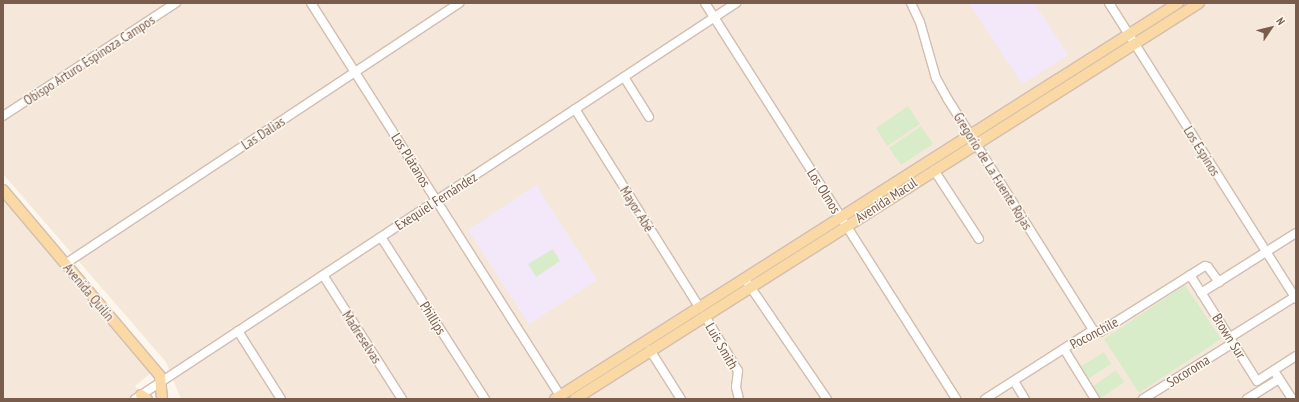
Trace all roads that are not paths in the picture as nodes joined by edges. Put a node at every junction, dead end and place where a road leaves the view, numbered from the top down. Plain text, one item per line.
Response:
1 (176, 3) edge
2 (311, 3) edge
3 (460, 3) edge
4 (705, 3) edge
5 (736, 3) edge
6 (911, 3) edge
7 (1109, 3) edge
8 (1178, 3) edge
9 (1199, 3) edge
10 (714, 17) junction
11 (1128, 34) junction
12 (1134, 43) junction
13 (355, 72) junction
14 (624, 77) junction
15 (575, 110) junction
16 (3, 116) edge
17 (648, 117) dead end
18 (973, 139) junction
19 (934, 170) junction
20 (3, 190) edge
21 (437, 200) junction
22 (844, 221) junction
23 (1296, 233) edge
24 (381, 237) junction
25 (979, 239) dead end
26 (1266, 252) junction
27 (65, 264) junction
28 (323, 275) junction
29 (1190, 275) junction
30 (749, 282) junction
31 (1219, 282) junction
32 (1201, 294) junction
33 (1296, 297) edge
34 (702, 312) junction
35 (1093, 330) junction
36 (238, 331) junction
37 (1231, 340) junction
38 (1064, 349) junction
39 (650, 350) junction
40 (1296, 356) edge
41 (1274, 370) junction
42 (1279, 379) junction
43 (162, 381) junction
44 (1014, 381) junction
45 (141, 398) edge
46 (559, 398) edge
47 (162, 399) edge
48 (281, 399) edge
49 (402, 399) edge
50 (485, 399) edge
51 (575, 399) edge
52 (681, 399) edge
53 (739, 399) edge
54 (827, 399) edge
55 (956, 399) edge
56 (985, 399) edge
57 (1026, 399) edge
58 (1094, 399) edge
59 (1143, 399) edge
60 (1247, 399) edge
61 (1292, 399) edge

1 - 16 street, Obispo Arturo Espinoza Campos
2 - 13 street, Los Plátanos
3 - 13 street, Las Dalias
4 - 10 street, Los Olmos
5 - 10 street, Exequiel Fernández
6 - 18 street, Gregorio de La Fuente Rojas
7 - 11 street, Los Espinos
8 - 11 main road, Avenida Macul
9 - 12 main road, Avenida Macul
10 - 14 street, Exequiel Fernández
10 - 22 street, Los Olmos
11 - 12 street, Los Espinos
11 - 18 main road, Avenida Macul
12 - 18 main road, Avenida Macul
12 - 26 street, Los Espinos
13 - 21 street, Los Plátanos
13 - 27 street, Las Dalias
14 - 15 street, Exequiel Fernández
14 - 17 street
15 - 21 street, Exequiel Fernández
15 - 34 street, Mayor Abé
18 - 19 main road, Avenida Macul
18 - 22 main road, Avenida Macul
18 - 35 street, Gregorio de La Fuente Rojas
19 - 22 main road, Avenida Macul
19 - 25 street
20 - 27 main road, Avenida Quilín
21 - 24 street, Exequiel Fernández
21 - 46 street, Los Plátanos
22 - 30 main road, Avenida Macul
22 - 55 street, Los Olmos
23 - 26 street
24 - 28 street, Exequiel Fernández
24 - 50 street, Phillips
26 - 31 street
26 - 33 street, Los Espinos
27 - 43 main road, Avenida Quilín
28 - 36 street, Exequiel Fernández
28 - 49 street, Madreselvas
29 - 31 street, Poconchile
29 - 32 street, Brown Sur
29 - 35 street, Poconchile
30 - 34 main road, Avenida Macul
30 - 54 street
31 - 32 street
32 - 37 street, Brown Sur
33 - 37 street, Socoroma
34 - 39 main road, Avenida Macul
34 - 46 main road, Avenida Macul
34 - 53 street, Luis Smith
35 - 38 street, Poconchile
36 - 43 street, Exequiel Fernández
36 - 48 street
37 - 41 street, Brown Sur
37 - 59 street, Socoroma
38 - 44 street, Poconchile
38 - 58 street
39 - 51 main road, Avenida Macul
39 - 52 street
40 - 41 street, Brown Sur
41 - 42 street
42 - 60 street
42 - 61 street
43 - 45 street, Exequiel Fernández
43 - 47 main road
44 - 56 street, Poconchile
44 - 57 street

